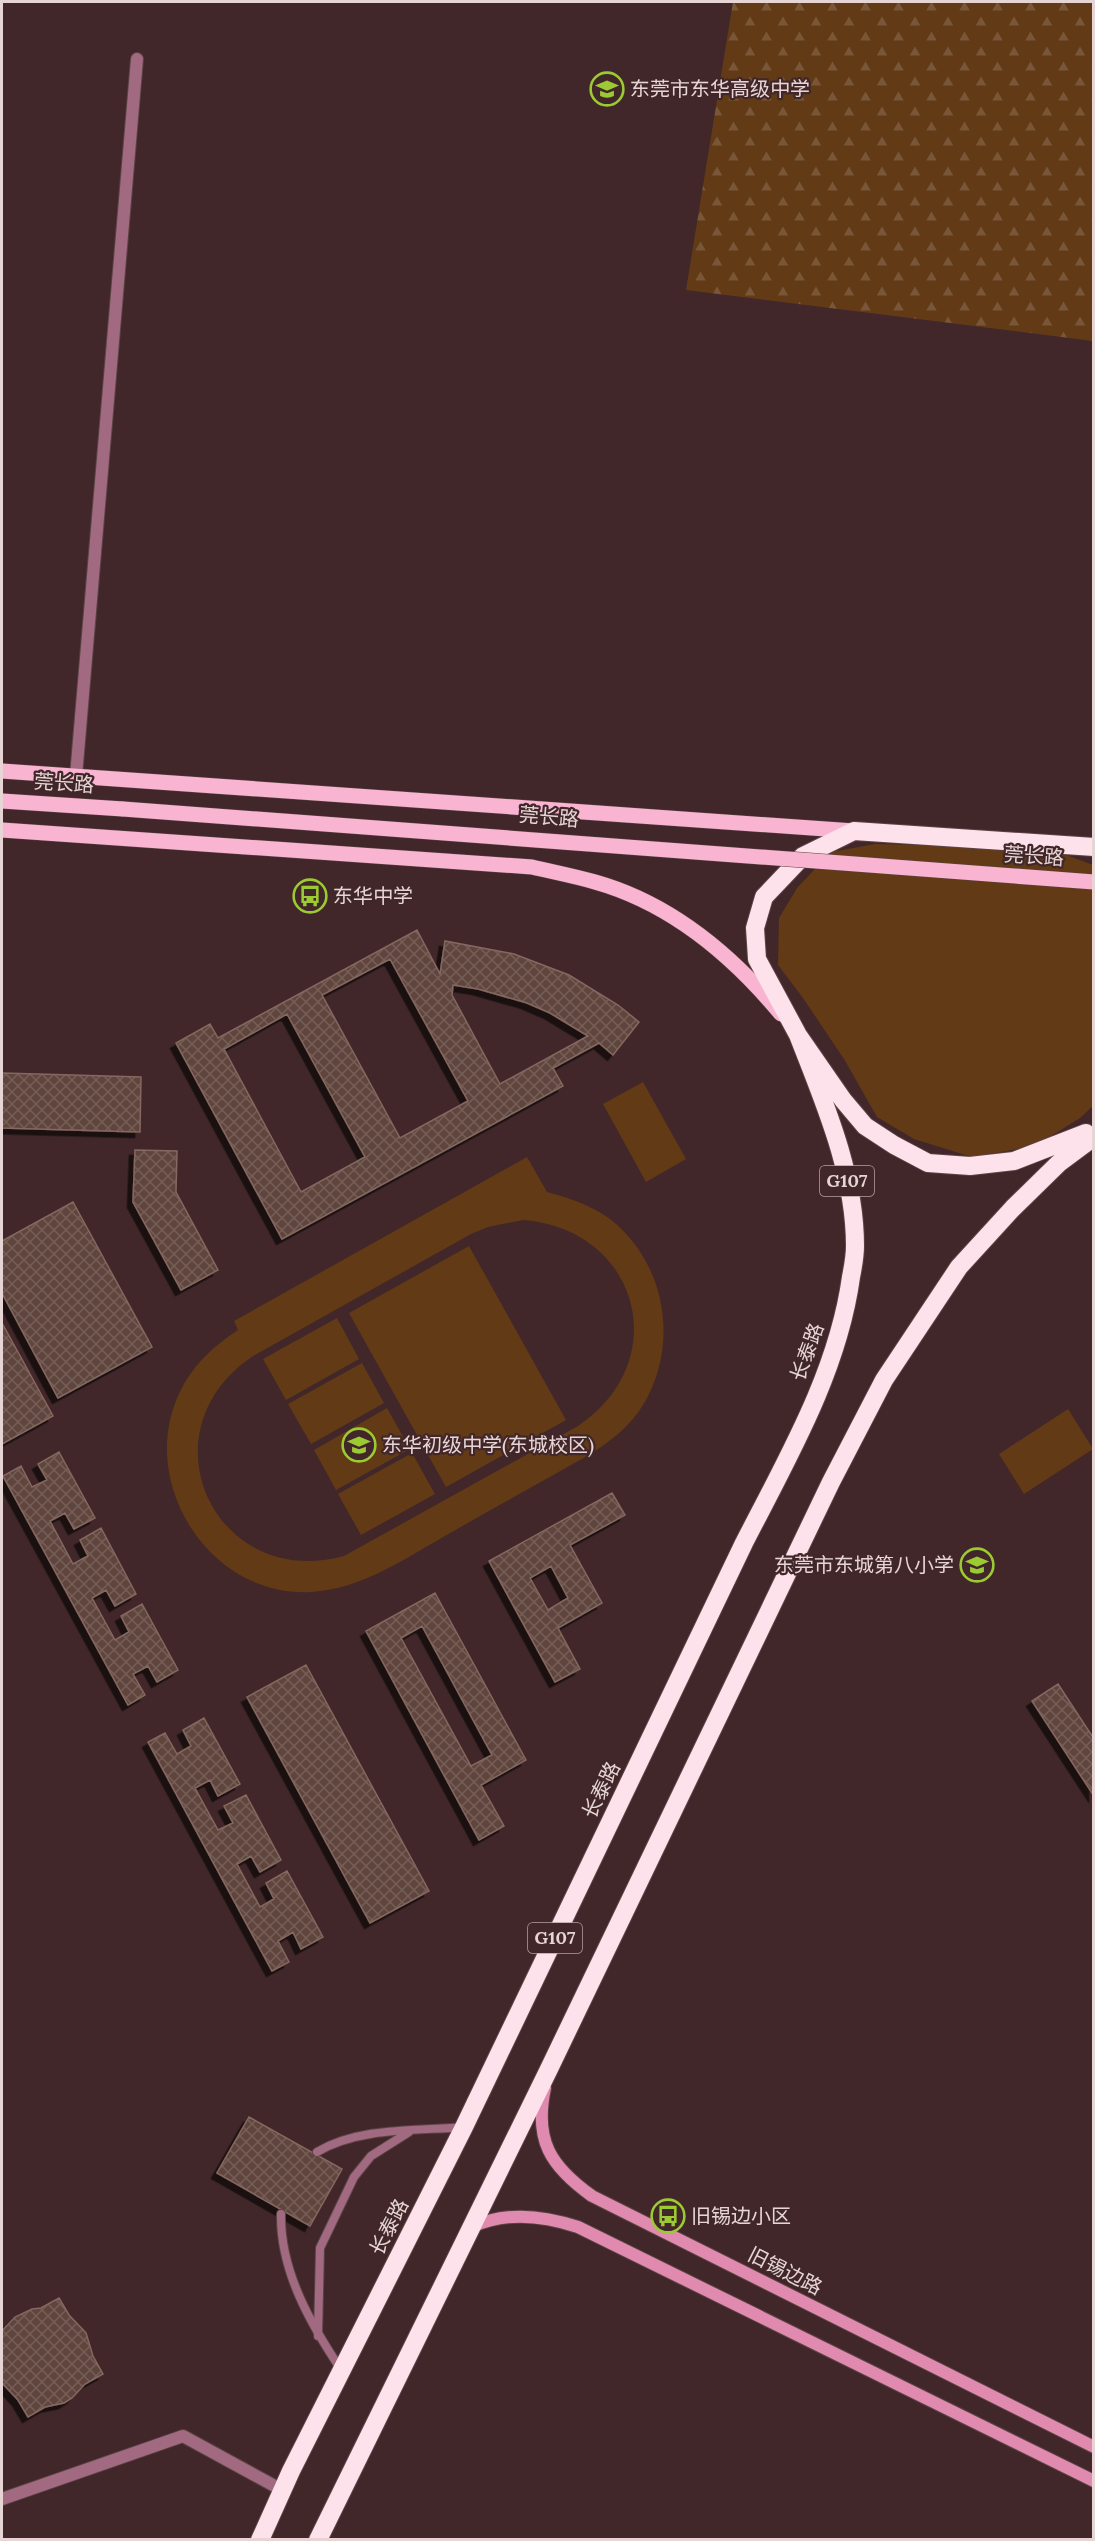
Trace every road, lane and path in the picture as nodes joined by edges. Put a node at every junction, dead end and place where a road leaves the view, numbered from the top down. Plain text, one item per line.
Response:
1 (137, 59) dead end
2 (2, 771) edge
3 (76, 776) junction
4 (2, 801) edge
5 (2, 830) edge
6 (854, 831) junction
7 (1068, 845) junction
8 (1094, 847) edge
9 (1094, 858) edge
10 (1094, 882) edge
11 (798, 1035) junction
12 (1094, 1130) edge
13 (1094, 1137) edge
14 (549, 2068) junction
15 (465, 2127) junction
16 (409, 2132) junction
17 (316, 2152) dead end
18 (281, 2214) dead end
19 (471, 2228) junction
20 (318, 2336) junction
21 (342, 2371) junction
22 (1094, 2447) edge
23 (1094, 2481) edge
24 (282, 2490) junction
25 (2, 2499) edge
26 (260, 2540) edge
27 (318, 2540) edge

1 - 3 street
2 - 3 main road, 莞长路
3 - 6 main road, 莞长路
4 - 10 main road, 莞长路, bridge
5 - 11 main road
6 - 7 highway, 莞长路 / G107
6 - 11 highway, G107
7 - 8 highway, 莞长路 / G107
7 - 9 highway
11 - 12 highway
11 - 15 highway, 长泰路 / G107
13 - 14 highway, G107
14 - 19 highway, G107
14 - 22 street, 旧锡边路
15 - 16 lane
15 - 21 highway, 长泰路 / G107
16 - 17 lane
16 - 20 lane
18 - 20 lane
19 - 23 street
19 - 27 highway, G107
20 - 21 lane
21 - 24 highway, 长泰路 / G107
24 - 25 street
24 - 26 highway, 长泰路 / G107

